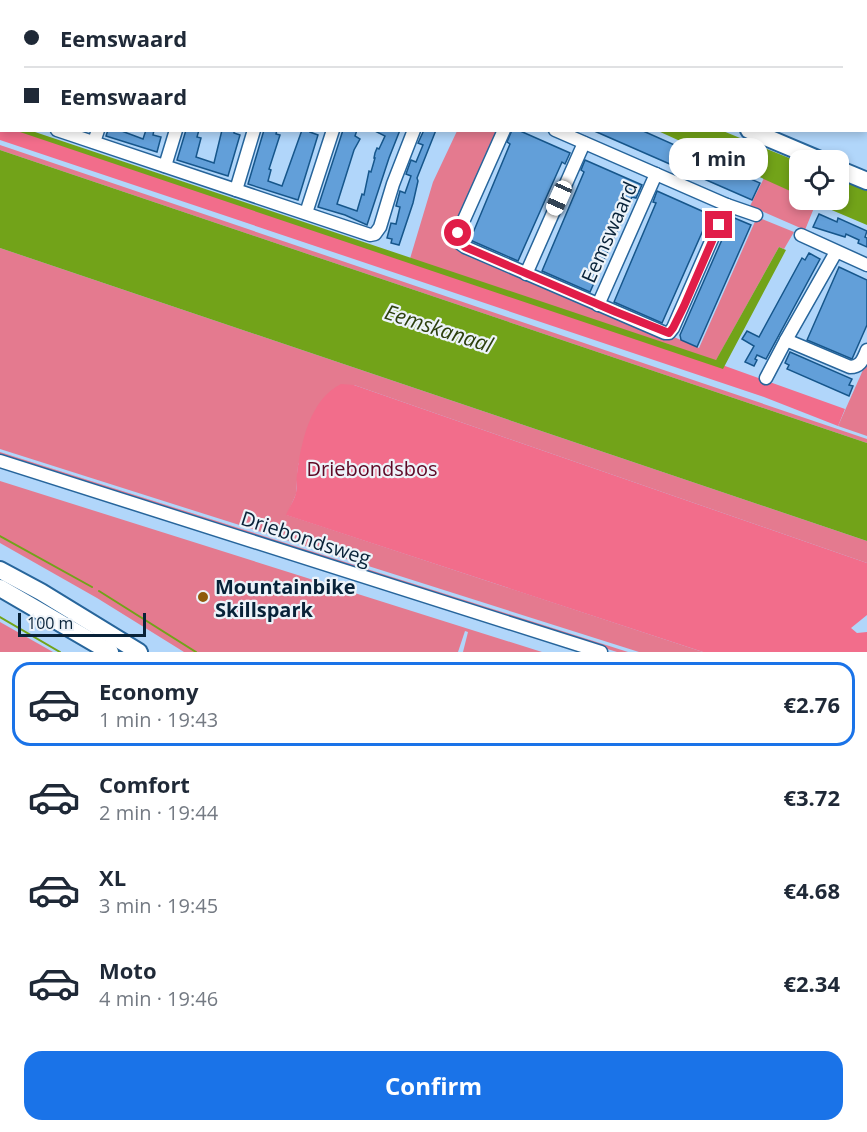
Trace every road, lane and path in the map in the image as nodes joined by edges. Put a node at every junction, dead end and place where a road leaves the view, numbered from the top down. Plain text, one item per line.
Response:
1 (70, 132) edge
2 (175, 132) edge
3 (253, 132) edge
4 (332, 132) edge
5 (413, 132) edge
6 (503, 132) edge
7 (559, 132) edge
8 (754, 132) edge
9 (96, 136) edge
10 (584, 143) junction
11 (796, 150) edge
12 (165, 166) junction
13 (656, 174) junction
14 (849, 174) edge
15 (867, 181) edge
16 (236, 190) junction
17 (727, 205) junction
18 (306, 213) junction
19 (756, 214) dead end
20 (801, 235) dead end
21 (836, 252) junction
22 (867, 265) edge
23 (526, 274) junction
24 (598, 305) junction
25 (786, 340) junction
26 (867, 350) edge
27 (766, 378) dead end
28 (0, 461) edge
29 (0, 570) edge
30 (0, 588) edge
31 (110, 652) edge
32 (139, 652) edge
33 (601, 652) edge

1 - 9 street
2 - 12 street
3 - 16 street
4 - 18 street
5 - 18 street
6 - 23 street, Eemswaard
7 - 10 street
8 - 11 main road
9 - 12 street
10 - 13 street
10 - 23 street
12 - 16 street
13 - 17 street
13 - 24 street, Eemswaard
14 - 15 main road
16 - 18 street
17 - 19 street
17 - 24 street, Eemswaard
20 - 21 street
21 - 22 street
21 - 25 street
23 - 24 street, Eemswaard
25 - 26 street
25 - 27 street
28 - 33 street, Driebondsweg
29 - 32 main road
30 - 31 main road

